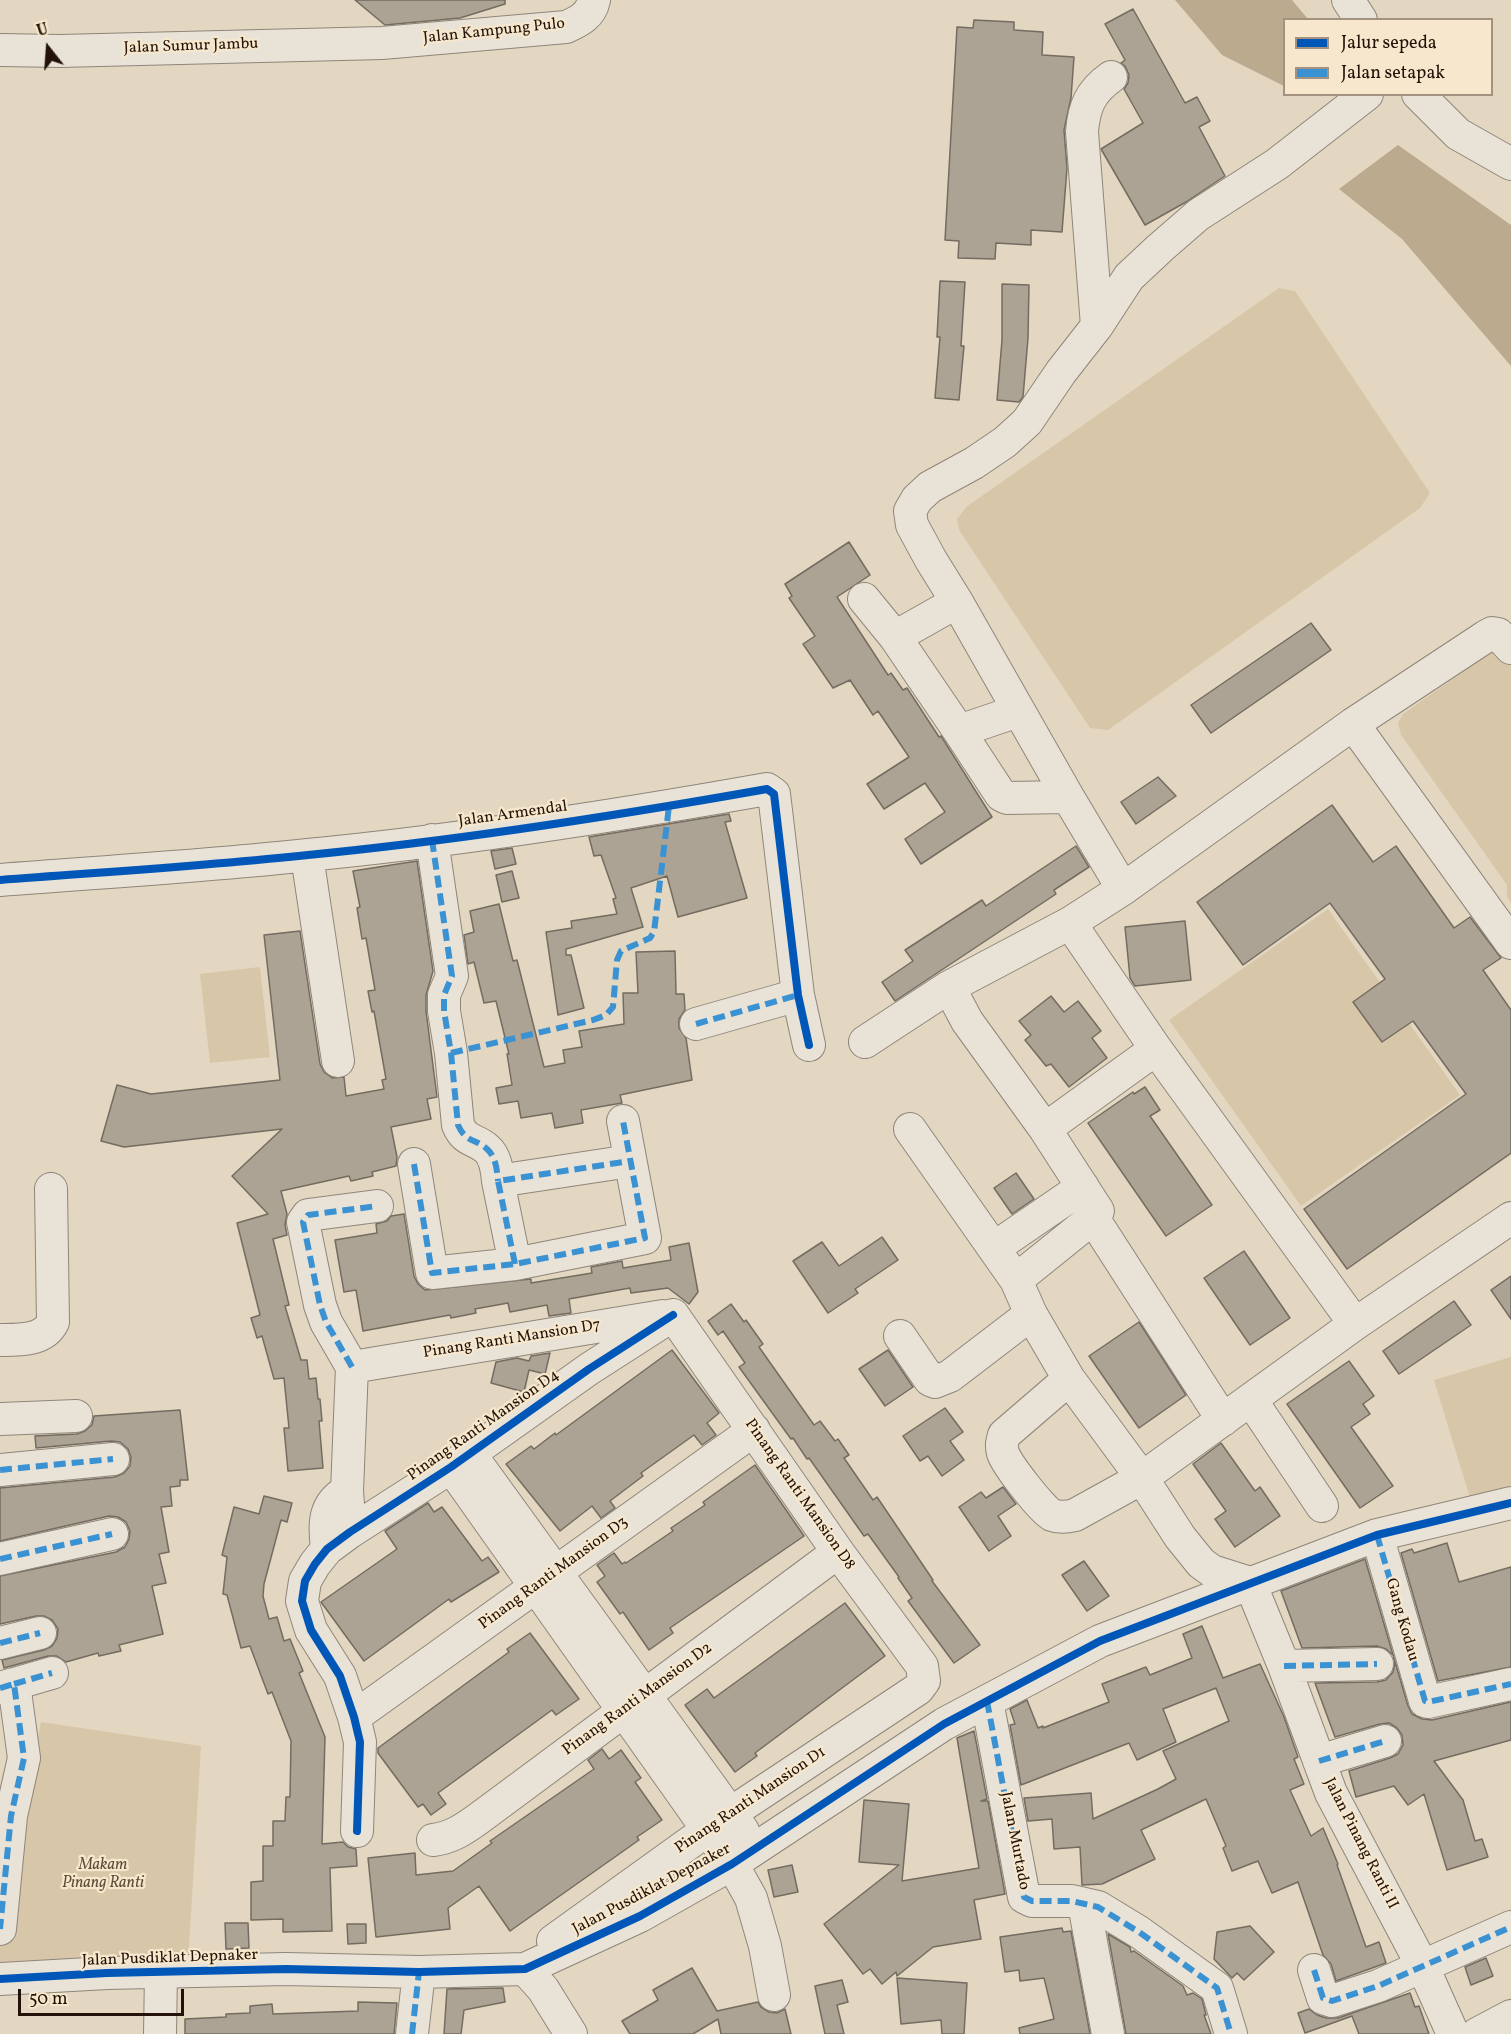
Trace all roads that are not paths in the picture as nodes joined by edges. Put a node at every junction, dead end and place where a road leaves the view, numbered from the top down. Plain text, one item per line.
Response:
1 (594, 0) edge
2 (1348, 0) edge
3 (1360, 18) edge
4 (381, 43) joint
5 (0, 50) edge
6 (1111, 77) dead end
7 (1365, 96) edge
8 (1420, 96) edge
9 (1511, 164) edge
10 (1097, 326) junction
11 (864, 599) dead end
12 (957, 602) junction
13 (895, 638) junction
14 (1511, 648) edge
15 (1018, 711) junction
16 (1353, 724) junction
17 (959, 731) junction
18 (1068, 798) junction
19 (432, 840) junction
20 (307, 855) junction
21 (0, 880) edge
22 (1123, 889) junction
23 (1070, 923) junction
24 (1511, 944) edge
25 (949, 987) junction
26 (798, 995) junction
27 (696, 1024) dead end
28 (866, 1042) dead end
29 (809, 1045) dead end
30 (1156, 1049) junction
31 (338, 1061) dead end
32 (623, 1121) dead end
33 (910, 1129) dead end
34 (1044, 1129) junction
35 (630, 1161) junction
36 (414, 1164) dead end
37 (498, 1181) junction
38 (1083, 1187) junction
39 (51, 1189) dead end
40 (377, 1206) dead end
41 (1093, 1218) junction
42 (1511, 1218) edge
43 (994, 1248) junction
44 (515, 1264) junction
45 (1016, 1280) junction
46 (1031, 1314) junction
47 (673, 1315) junction
48 (1355, 1324) junction
49 (581, 1329) junction
50 (900, 1336) dead end
51 (0, 1340) edge
52 (352, 1367) junction
53 (589, 1369) junction
54 (1069, 1379) junction
55 (1251, 1400) junction
56 (76, 1416) dead end
57 (0, 1419) edge
58 (1223, 1420) junction
59 (753, 1430) junction
60 (113, 1459) dead end
61 (460, 1460) junction
62 (0, 1470) edge
63 (1142, 1478) junction
64 (1511, 1503) edge
65 (1322, 1506) dead end
66 (112, 1534) dead end
67 (1377, 1535) junction
68 (331, 1548) junction
69 (838, 1552) junction
70 (0, 1559) edge
71 (545, 1580) junction
72 (1250, 1583) junction
73 (40, 1633) dead end
74 (0, 1643) edge
75 (1377, 1664) dead end
76 (1284, 1666) junction
77 (52, 1673) dead end
78 (924, 1675) joint
79 (1511, 1684) edge
80 (7, 1686) edge
81 (987, 1701) junction
82 (634, 1703) junction
83 (354, 1717) junction
84 (1385, 1741) dead end
85 (1319, 1761) junction
86 (719, 1822) junction
87 (357, 1832) dead end
88 (433, 1840) dead end
89 (744, 1856) junction
90 (4, 1864) edge
91 (1084, 1904) junction
92 (1511, 1927) edge
93 (0, 1929) edge
94 (1423, 1967) junction
95 (1314, 1970) dead end
96 (434, 1971) junction
97 (163, 1972) junction
98 (539, 1972) junction
99 (0, 1979) edge
100 (774, 1995) dead end
101 (1511, 2016) edge
102 (160, 2034) edge
103 (412, 2034) edge
104 (571, 2034) edge
105 (1107, 2034) edge
106 (1231, 2034) edge
107 (1453, 2034) edge
108 (1477, 2034) edge

1 - 4 street, Jalan Kampung Pulo
2 - 3 street
4 - 5 street, Jalan Sumur Jambu
6 - 10 street
7 - 10 street
8 - 9 street
10 - 12 street
11 - 13 street
12 - 13 street
12 - 15 street
13 - 17 street
14 - 16 street
15 - 17 street
15 - 18 street
16 - 22 street
16 - 24 street
17 - 18 street
18 - 22 street
19 - 20 street, Jalan Armendal
19 - 26 street, Jalan Armendal
19 - 37 street
20 - 21 street, Jalan Armendal
20 - 31 street
22 - 23 street
23 - 25 street
23 - 30 street
25 - 28 street
25 - 34 street
26 - 27 street
26 - 29 street, Jalan Armendal
30 - 34 street
30 - 48 street
32 - 35 street
33 - 43 street
34 - 38 street
35 - 37 street
35 - 44 street
36 - 44 street
37 - 44 street
38 - 41 street
38 - 43 street
39 - 51 street
40 - 52 street
41 - 45 street
41 - 58 street
42 - 48 street
43 - 45 street
45 - 46 street
46 - 50 street
46 - 54 street
47 - 49 street, Pinang Ranti Mansion D7
47 - 53 street, Pinang Ranti Mansion D4
47 - 59 street, Pinang Ranti Mansion D8
48 - 55 street
49 - 52 street, Pinang Ranti Mansion D7
49 - 53 street
52 - 68 street
53 - 61 street, Pinang Ranti Mansion D4
54 - 63 street
54 - 63 street
55 - 58 street
55 - 65 street
56 - 57 street
58 - 63 street
59 - 69 street, Pinang Ranti Mansion D8
59 - 71 street, Pinang Ranti Mansion D3
60 - 62 street
61 - 68 street, Pinang Ranti Mansion D4
61 - 71 street
63 - 72 street
64 - 67 street, Jalan Pusdiklat Depnaker
66 - 70 street
67 - 72 street, Jalan Pusdiklat Depnaker
67 - 79 street, Gang Kodau
68 - 83 street
69 - 78 street, Pinang Ranti Mansion D8
69 - 82 street, Pinang Ranti Mansion D2
71 - 82 street
71 - 83 street, Pinang Ranti Mansion D3
72 - 76 street, Jalan Pinang Ranti II
72 - 81 street, Jalan Pusdiklat Depnaker
73 - 74 street
75 - 76 street
76 - 85 street, Jalan Pinang Ranti II
77 - 80 street
78 - 86 street, Pinang Ranti Mansion D1
80 - 90 street
81 - 89 street, Jalan Pusdiklat Depnaker
81 - 91 street, Jalan Murtado
82 - 86 street
82 - 88 street, Pinang Ranti Mansion D2
83 - 87 street
84 - 85 street
85 - 94 street, Jalan Pinang Ranti II
86 - 89 street
86 - 96 street, Pinang Ranti Mansion D1
89 - 98 street, Jalan Pusdiklat Depnaker
89 - 100 street
90 - 93 street
91 - 105 street
91 - 106 street
92 - 94 street
94 - 95 street
94 - 107 street, Jalan Pinang Ranti II
96 - 97 street, Jalan Pusdiklat Depnaker
96 - 98 street, Jalan Pusdiklat Depnaker
96 - 103 street
97 - 99 street, Jalan Pusdiklat Depnaker
97 - 102 street
98 - 104 street
101 - 108 street

